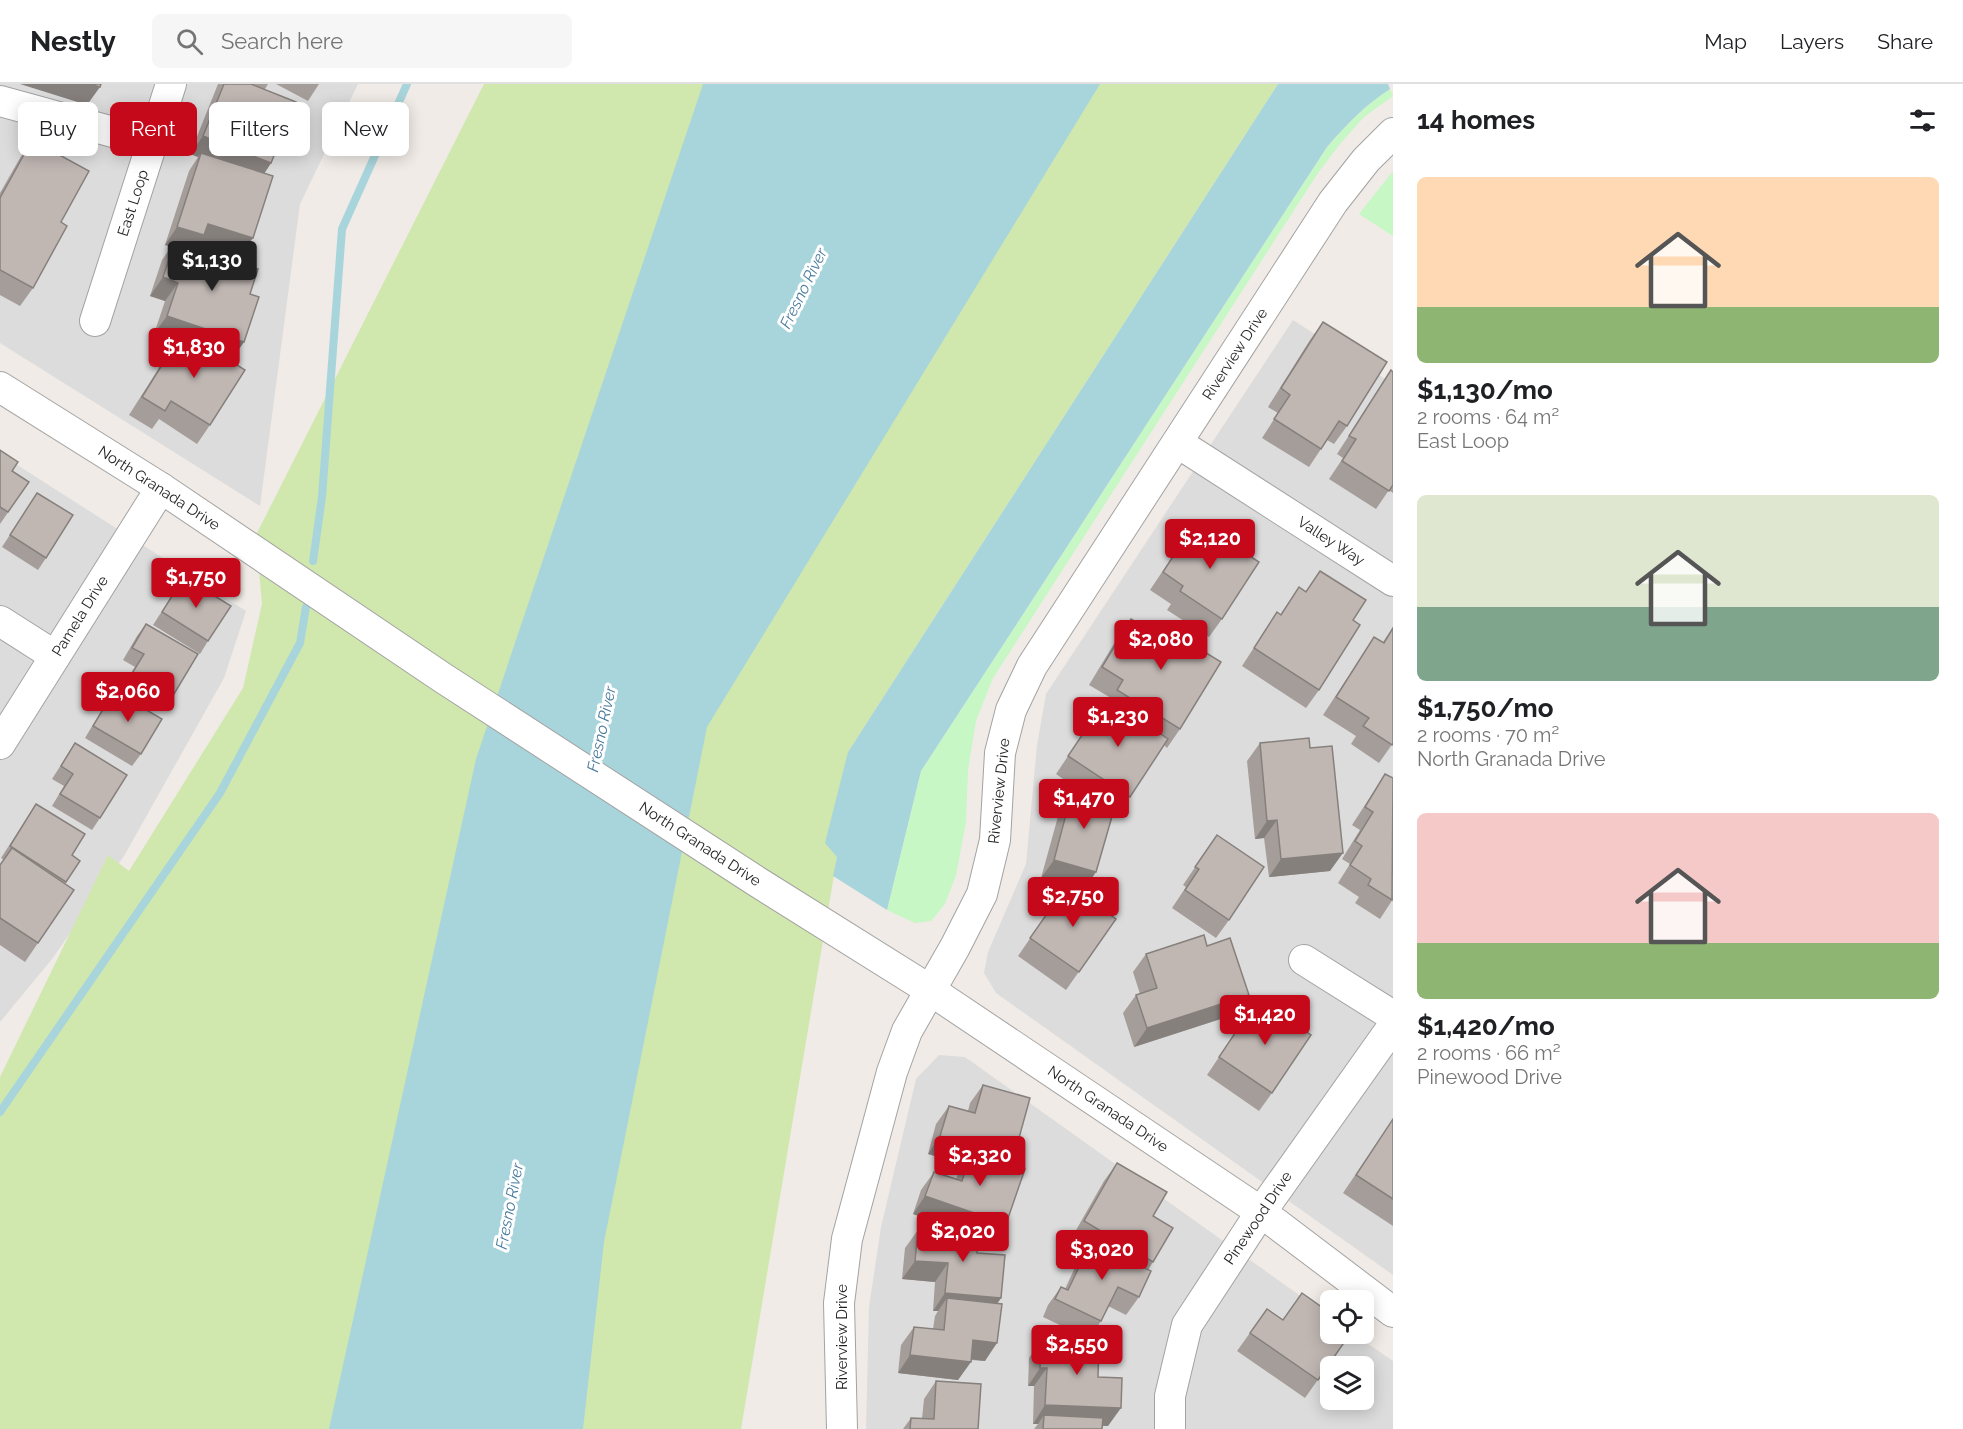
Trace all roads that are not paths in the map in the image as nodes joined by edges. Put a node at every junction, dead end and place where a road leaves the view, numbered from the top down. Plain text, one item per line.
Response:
1 (171, 84) edge
2 (0, 101) edge
3 (166, 102) edge
4 (110, 131) edge
5 (1393, 133) edge
6 (149, 156) edge
7 (95, 321) dead end
8 (0, 387) edge
9 (1178, 443) junction
10 (161, 488) junction
11 (1393, 581) edge
12 (0, 621) edge
13 (55, 657) junction
14 (0, 744) edge
15 (1304, 960) dead end
16 (930, 990) junction
17 (1393, 1016) edge
18 (1393, 1026) edge
19 (1261, 1212) junction
20 (1393, 1312) edge
21 (842, 1429) edge
22 (1170, 1429) edge

1 - 3 street, East Loop
2 - 4 street
5 - 9 street, Riverview Drive
6 - 7 street, East Loop
8 - 10 street, North Granada Drive
9 - 11 street, Valley Way
9 - 16 street, Riverview Drive
10 - 13 street, Pamela Drive
10 - 16 street, North Granada Drive
12 - 13 street
13 - 14 street, Pamela Drive
15 - 17 street
16 - 19 street, North Granada Drive
16 - 21 street, Riverview Drive
18 - 19 street, Pinewood Drive
19 - 20 street, North Granada Drive
19 - 22 street, Pinewood Drive

